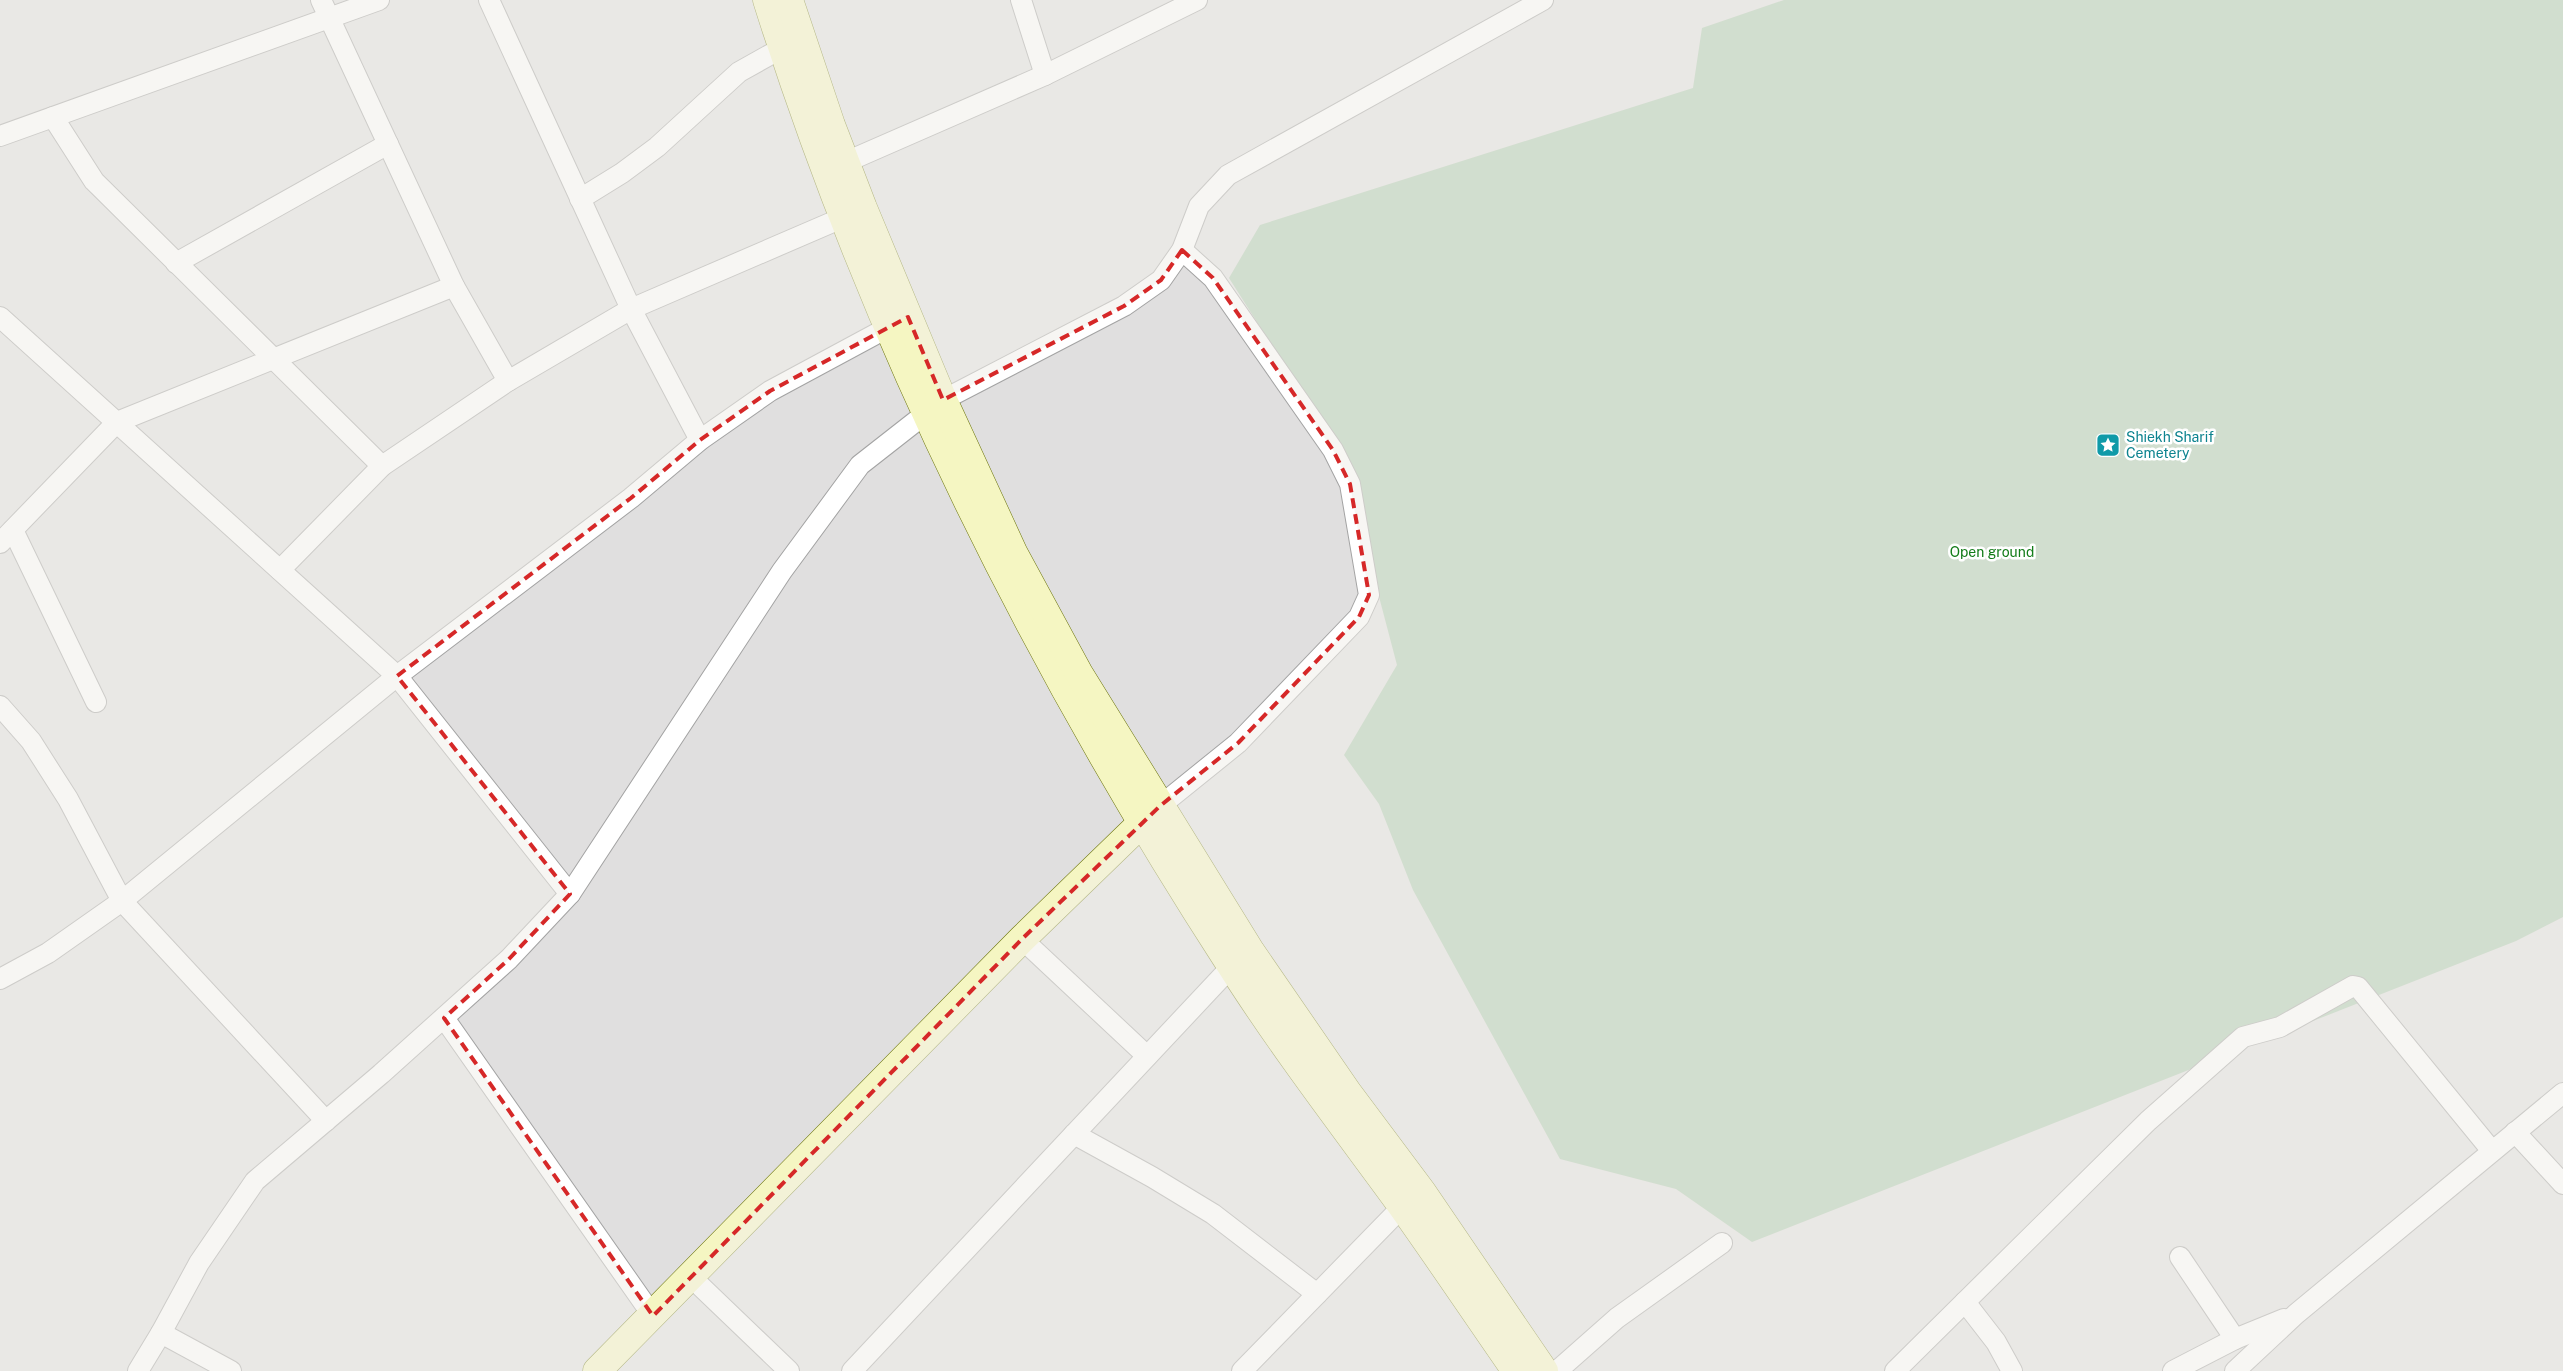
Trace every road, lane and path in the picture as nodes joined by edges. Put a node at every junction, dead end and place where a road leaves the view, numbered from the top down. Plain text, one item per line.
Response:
1 (321, 0) edge
2 (379, 0) edge
3 (489, 0) edge
4 (767, 0) edge
5 (789, 0) edge
6 (1021, 0) edge
7 (1197, 0) edge
8 (1544, 0) edge
9 (330, 19) junction
10 (782, 48) junction
11 (1045, 75) junction
12 (52, 117) junction
13 (0, 136) edge
14 (388, 144) junction
15 (846, 162) junction
16 (580, 199) junction
17 (842, 218) junction
18 (1182, 250) junction
19 (176, 263) junction
20 (454, 286) junction
21 (630, 309) junction
22 (0, 317) edge
23 (898, 322) junction
24 (272, 359) junction
25 (508, 381) junction
26 (934, 407) junction
27 (117, 422) junction
28 (700, 440) junction
29 (382, 466) junction
30 (4, 537) edge
31 (280, 570) junction
32 (397, 676) junction
33 (96, 702) dead end
34 (0, 706) edge
35 (1151, 814) junction
36 (570, 894) junction
37 (122, 901) junction
38 (1022, 939) junction
39 (1231, 967) junction
40 (0, 978) edge
41 (444, 1018) junction
42 (1147, 1056) junction
43 (2563, 1093) edge
44 (326, 1121) junction
45 (2515, 1132) junction
46 (1074, 1134) junction
47 (2492, 1151) junction
48 (2563, 1184) edge
49 (1402, 1207) junction
50 (1722, 1243) dead end
51 (2180, 1257) dead end
52 (690, 1276) junction
53 (1317, 1294) junction
54 (1965, 1302) junction
55 (2296, 1314) junction
56 (653, 1316) junction
57 (162, 1333) junction
58 (2235, 1339) junction
59 (138, 1371) edge
60 (231, 1371) edge
61 (598, 1371) edge
62 (789, 1371) edge
63 (852, 1371) edge
64 (1242, 1371) edge
65 (1516, 1371) edge
66 (1544, 1371) edge
67 (1557, 1371) edge
68 (1896, 1371) edge
69 (2012, 1371) edge
70 (2173, 1371) edge
71 (2235, 1371) edge

1 - 9 street
2 - 9 street
3 - 16 street
4 - 10 main road
5 - 15 main road
6 - 11 street
7 - 11 street
8 - 18 street
9 - 12 street
9 - 14 street
10 - 16 street
10 - 17 main road
11 - 15 street
12 - 13 street
12 - 19 street
14 - 19 street
14 - 20 street
15 - 23 main road
16 - 21 street
17 - 21 street
17 - 23 main road
18 - 26 street
18 - 35 street
19 - 24 street
20 - 24 street
20 - 25 street
21 - 25 street
21 - 28 street
22 - 27 street
23 - 26 main road
23 - 28 street
24 - 27 street
24 - 29 street
25 - 29 street
26 - 35 main road
26 - 36 street
27 - 30 street
27 - 31 street
28 - 32 street
29 - 31 street
30 - 33 street
31 - 32 street
32 - 36 street
32 - 37 street
34 - 37 street
35 - 38 main road
35 - 39 main road
35 - 66 main road
36 - 41 street
37 - 40 street
37 - 44 street
38 - 42 street
38 - 52 main road
39 - 42 street
39 - 49 main road
41 - 44 street
41 - 56 street
42 - 46 street
43 - 45 street
44 - 57 street
45 - 47 street
45 - 48 street
46 - 53 street
46 - 63 street
47 - 54 street
47 - 55 street
49 - 53 street
49 - 65 main road
50 - 67 street
51 - 58 street
52 - 56 main road
52 - 62 street
53 - 64 street
54 - 68 street
54 - 69 street
55 - 58 street
55 - 71 street
56 - 61 main road
57 - 59 street
57 - 60 street
58 - 70 street

